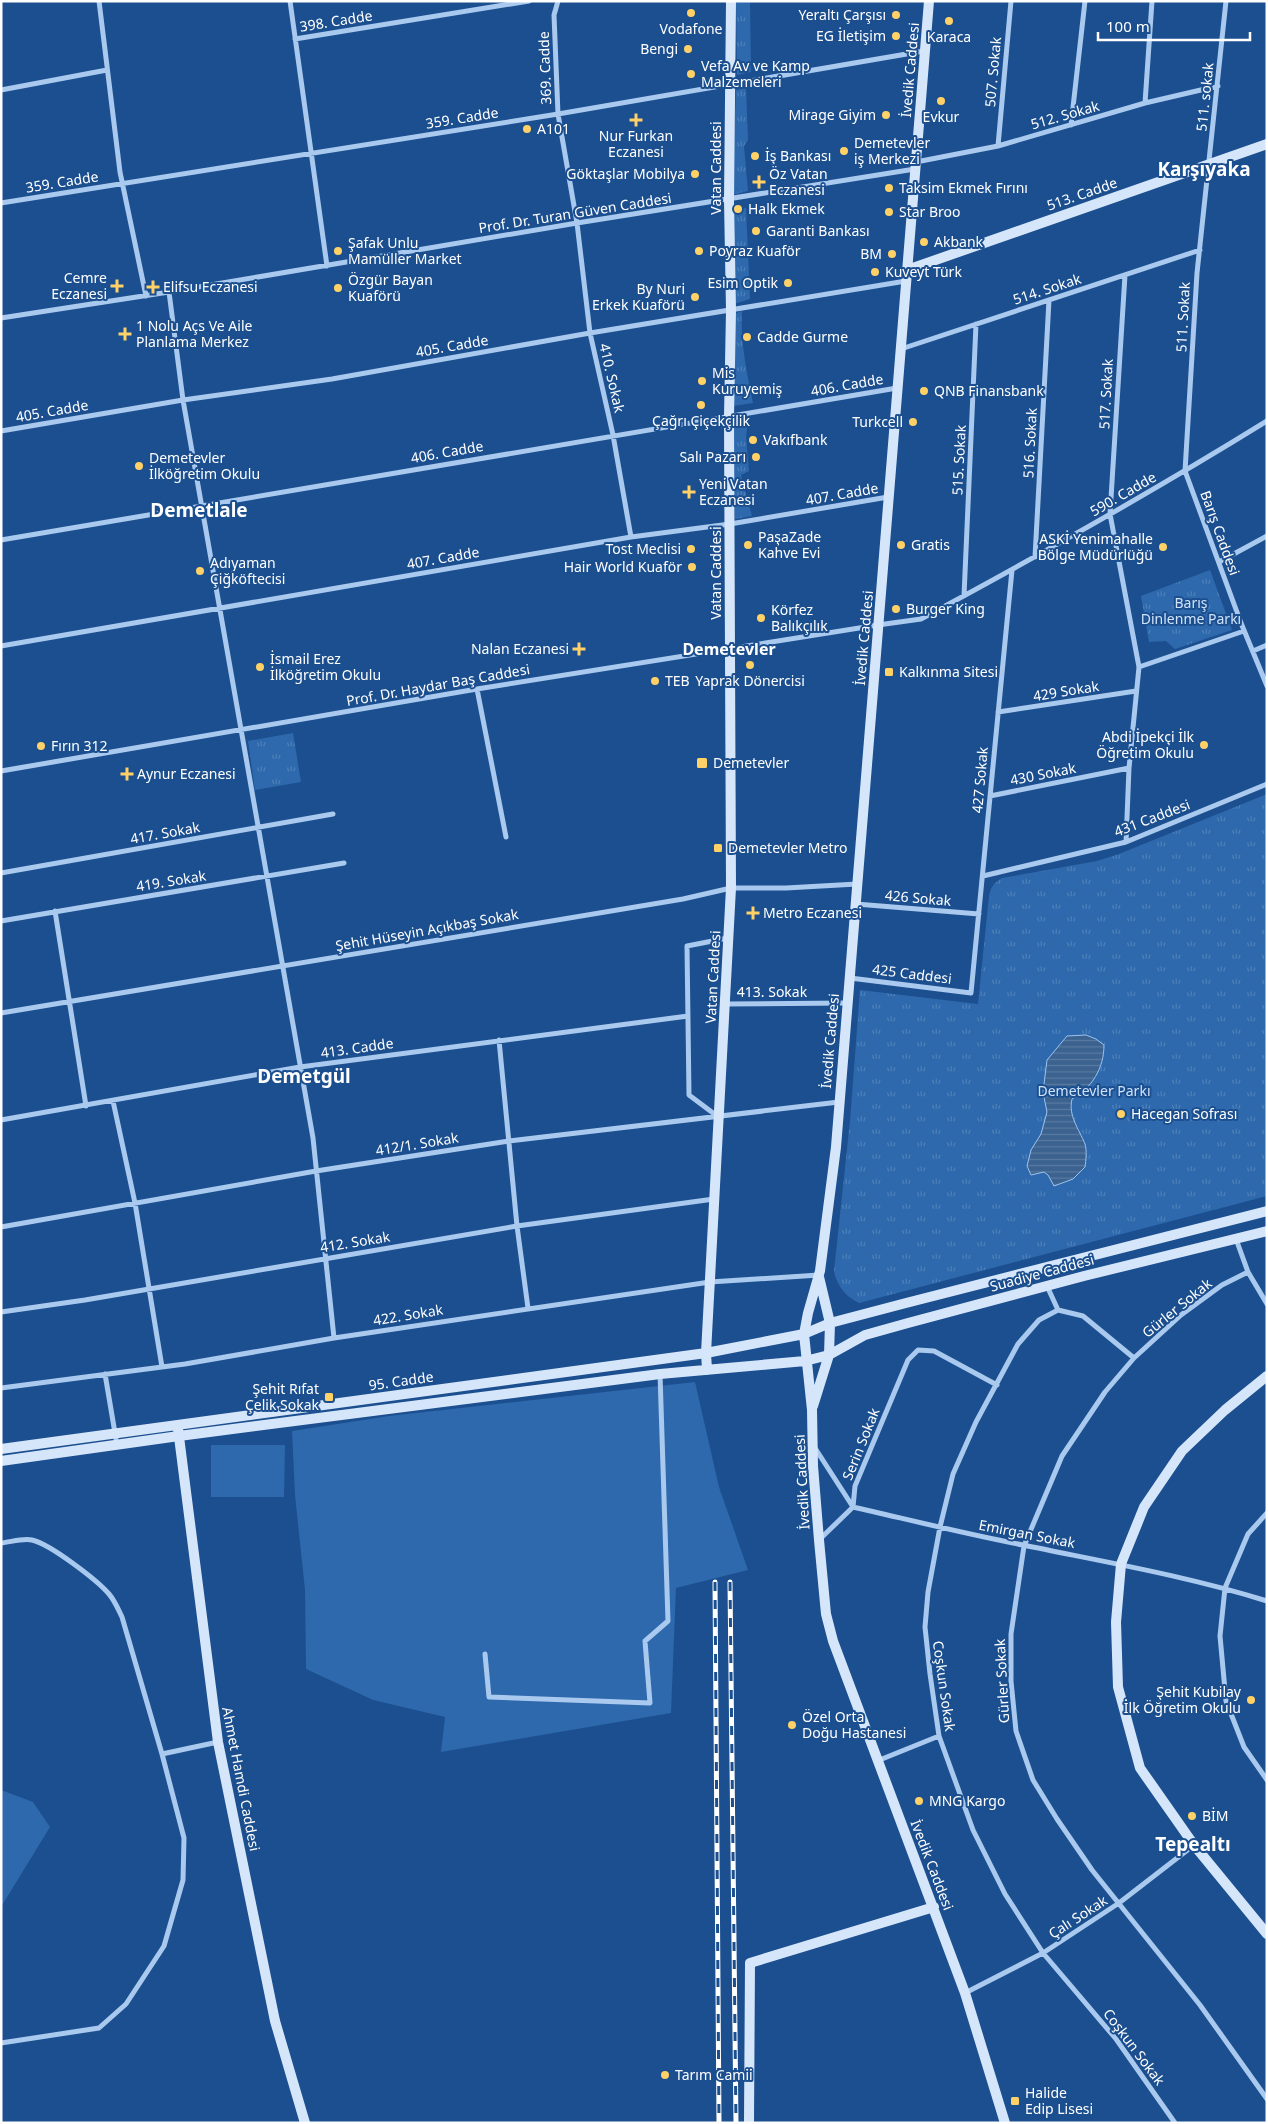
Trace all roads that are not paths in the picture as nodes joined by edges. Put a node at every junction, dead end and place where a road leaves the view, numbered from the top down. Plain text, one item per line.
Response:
1 (99, 1) edge
2 (290, 1) edge
3 (530, 1) edge
4 (558, 1) edge
5 (731, 1) edge
6 (929, 1) edge
7 (1011, 1) edge
8 (1085, 1) edge
9 (1152, 1) edge
10 (1226, 1) edge
11 (295, 39) junction
12 (925, 51) junction
13 (107, 70) junction
14 (730, 85) junction
15 (1218, 86) junction
16 (1, 90) edge
17 (1145, 103) junction
18 (558, 114) junction
19 (1070, 125) junction
20 (1267, 144) edge
21 (998, 146) junction
22 (311, 154) junction
23 (1209, 164) junction
24 (916, 166) junction
25 (123, 184) junction
26 (729, 200) junction
27 (1, 203) edge
28 (577, 223) junction
29 (1200, 250) junction
30 (327, 266) junction
31 (907, 270) junction
32 (1125, 275) junction
33 (906, 281) junction
34 (169, 292) junction
35 (146, 296) junction
36 (1048, 300) junction
37 (731, 310) junction
38 (1, 318) edge
39 (976, 324) junction
40 (590, 333) junction
41 (901, 349) junction
42 (898, 388) junction
43 (183, 400) junction
44 (729, 417) junction
45 (1267, 421) edge
46 (1, 431) edge
47 (613, 435) junction
48 (1185, 471) junction
49 (889, 497) junction
50 (203, 506) junction
51 (1110, 514) junction
52 (730, 524) junction
53 (1267, 536) edge
54 (631, 537) junction
55 (1, 540) edge
56 (1035, 557) junction
57 (1219, 562) junction
58 (1012, 570) junction
59 (964, 596) junction
60 (220, 609) junction
61 (878, 625) junction
62 (1244, 631) junction
63 (1267, 645) edge
64 (1, 646) edge
65 (729, 649) junction
66 (1252, 651) junction
67 (1139, 667) junction
68 (1267, 686) edge
69 (477, 689) junction
70 (1136, 691) junction
71 (998, 712) junction
72 (240, 730) junction
73 (1129, 768) junction
74 (1, 771) edge
75 (1267, 784) edge
76 (990, 796) junction
77 (333, 814) dead end
78 (257, 828) junction
79 (506, 837) dead end
80 (1126, 842) junction
81 (344, 863) dead end
82 (1, 873) edge
83 (983, 876) junction
84 (266, 877) junction
85 (857, 884) junction
86 (731, 888) junction
87 (856, 904) junction
88 (55, 911) junction
89 (979, 914) junction
90 (1, 921) edge
91 (728, 938) junction
92 (282, 967) junction
93 (849, 978) junction
94 (972, 993) joint
95 (69, 1002) junction
96 (847, 1003) junction
97 (726, 1004) junction
98 (1, 1013) edge
99 (688, 1016) junction
100 (499, 1040) junction
101 (300, 1067) junction
102 (113, 1101) junction
103 (839, 1102) junction
104 (86, 1106) junction
105 (718, 1116) junction
106 (1, 1120) edge
107 (509, 1142) junction
108 (316, 1171) junction
109 (714, 1199) junction
110 (135, 1203) junction
111 (1267, 1211) edge
112 (517, 1226) junction
113 (1, 1227) edge
114 (1267, 1231) edge
115 (1236, 1238) junction
116 (325, 1258) junction
117 (1248, 1272) junction
118 (819, 1276) junction
119 (710, 1282) junction
120 (1047, 1286) junction
121 (150, 1289) junction
122 (1267, 1304) edge
123 (528, 1308) junction
124 (1058, 1310) junction
125 (1, 1312) edge
126 (830, 1323) junction
127 (804, 1334) junction
128 (334, 1338) junction
129 (706, 1353) junction
130 (830, 1355) junction
131 (1134, 1358) junction
132 (806, 1360) junction
133 (162, 1367) junction
134 (707, 1370) junction
135 (105, 1374) junction
136 (660, 1374) junction
137 (1267, 1376) edge
138 (997, 1385) junction
139 (1, 1388) edge
140 (812, 1410) junction
141 (178, 1431) junction
142 (116, 1439) junction
143 (814, 1446) junction
144 (1, 1449) edge
145 (1, 1461) edge
146 (853, 1507) junction
147 (1267, 1513) edge
148 (940, 1527) junction
149 (819, 1540) junction
150 (1, 1543) edge
151 (1024, 1546) junction
152 (1121, 1564) junction
153 (1225, 1588) junction
154 (1267, 1601) edge
155 (485, 1654) dead end
156 (939, 1736) junction
157 (218, 1742) junction
158 (162, 1754) junction
159 (877, 1761) junction
160 (1267, 1780) edge
161 (1194, 1845) junction
162 (1119, 1903) junction
163 (934, 1907) junction
164 (1267, 1934) edge
165 (1043, 1953) junction
166 (965, 1993) junction
167 (1, 2043) edge
168 (1267, 2099) edge
169 (305, 2123) edge
170 (749, 2123) edge
171 (1005, 2123) edge
172 (1175, 2123) edge

1 - 13 street
2 - 11 street
3 - 11 street, 398. Cadde
4 - 18 street, 369. Cadde
5 - 14 main road, Vatan Caddesi
6 - 12 main road, İvedik Caddesi
7 - 21 street, 507. Sokak
8 - 19 street
9 - 17 street
10 - 15 street, 511. sokak
11 - 22 street
12 - 14 street, 359. Cadde
12 - 24 main road, İvedik Caddesi
13 - 16 street
13 - 25 street
14 - 18 street, 359. Cadde
14 - 26 main road, Vatan Caddesi
15 - 17 street, 512. Sokak
15 - 23 street, 511. sokak
17 - 19 street, 512. Sokak
18 - 22 street, 359. Cadde
18 - 28 street, 369. Cadde
19 - 21 street, 512. Sokak
20 - 23 main road, 513. Cadde
21 - 24 street, 512. Sokak
22 - 25 street, 359. Cadde
22 - 30 street
23 - 29 street, 511. Sokak
23 - 31 main road, 513. Cadde
24 - 26 street, Prof. Dr. Turan Güven Caddesi
24 - 31 main road, İvedik Caddesi
25 - 27 street, 359. Cadde
25 - 35 street
26 - 28 street, Prof. Dr. Turan Güven Caddesi
26 - 37 main road, Vatan Caddesi
28 - 30 street, Prof. Dr. Turan Güven Caddesi
28 - 40 street, 410. Sokak
29 - 32 street, 514. Sokak
29 - 48 street, 511. Sokak
30 - 34 street, Prof. Dr. Turan Güven Caddesi
31 - 33 main road, İvedik Caddesi
32 - 36 street, 514. Sokak
32 - 51 street, 517. Sokak
33 - 37 street, 405. Cadde
33 - 41 main road, İvedik Caddesi
34 - 35 street, Prof. Dr. Turan Güven Caddesi
34 - 43 street
35 - 38 street, Prof. Dr. Turan Güven Caddesi
36 - 39 street, 514. Sokak
36 - 56 street, 516. Sokak
37 - 40 street, 405. Cadde
37 - 44 main road, Vatan Caddesi
39 - 41 street, 514. Sokak
39 - 59 street, 515. Sokak
40 - 43 street, 405. Cadde
40 - 47 street, 410. Sokak
41 - 42 main road, İvedik Caddesi
42 - 44 street, 406. Cadde
42 - 49 main road, İvedik Caddesi
43 - 46 street, 405. Cadde
43 - 50 street
44 - 47 street, 406. Cadde
44 - 52 main road, Vatan Caddesi
45 - 48 street, 590. Cadde
47 - 50 street, 406. Cadde
47 - 54 street, 410. Sokak
48 - 51 street, 590. Cadde
48 - 57 street, Barış Caddesi
49 - 52 street, 407. Cadde
49 - 61 main road, İvedik Caddesi
50 - 55 street, 406. Cadde
50 - 60 street
51 - 56 street, 590. Cadde
51 - 67 street, 517. Sokak
52 - 54 street, 407. Cadde
52 - 65 main road, Vatan Caddesi
53 - 57 street
54 - 60 street, 407. Cadde
56 - 58 street, 590. Cadde
57 - 62 street, Barış Caddesi
58 - 59 street, 590. Cadde
58 - 71 street, 427 Sokak
59 - 61 street, 590. Cadde
60 - 64 street, 407. Cadde
60 - 72 street
61 - 65 street, Prof. Dr. Haydar Baş Caddesi
61 - 85 main road, İvedik Caddesi
62 - 66 street, Barış Caddesi
62 - 67 street
63 - 66 street
65 - 69 street, Prof. Dr. Haydar Baş Caddesi
65 - 86 main road, Vatan Caddesi
66 - 68 street, Barış Caddesi
67 - 70 street, 517. Sokak
69 - 72 street, Prof. Dr. Haydar Baş Caddesi
69 - 79 street
70 - 71 street, 429 Sokak
70 - 73 street, 517. Sokak
71 - 76 street, 427 Sokak
72 - 74 street, Prof. Dr. Haydar Baş Caddesi
72 - 78 street
73 - 76 street, 430 Sokak
73 - 80 street, 517. Sokak
75 - 80 street, 431 Caddesi
76 - 83 street, 427 Sokak
77 - 78 street, 417. Sokak
78 - 82 street, 417. Sokak
78 - 84 street
80 - 83 street, 431 Caddesi
81 - 84 street, 419. Sokak
83 - 89 street, 427 Sokak
84 - 88 street, 419. Sokak
84 - 92 street
85 - 86 street, Şehit Hüseyin Açıkbaş Sokak
85 - 87 main road, İvedik Caddesi
86 - 91 main road, Vatan Caddesi
86 - 92 street, Şehit Hüseyin Açıkbaş Sokak
87 - 89 street, 426 Sokak
87 - 93 main road, İvedik Caddesi
88 - 90 street, 419. Sokak
88 - 95 street
89 - 94 street, 427 Sokak
91 - 97 main road, Vatan Caddesi
91 - 99 street
92 - 95 street, Şehit Hüseyin Açıkbaş Sokak
92 - 101 street
93 - 94 street, 425 Caddesi
93 - 96 main road, İvedik Caddesi
95 - 98 street, Şehit Hüseyin Açıkbaş Sokak
95 - 104 street
96 - 97 street, 413. Sokak
96 - 103 main road, İvedik Caddesi
97 - 105 main road, Vatan Caddesi
99 - 100 street, 413. Cadde
99 - 105 street
100 - 101 street, 413. Cadde
100 - 107 street
101 - 102 street, 413. Cadde
101 - 108 street
102 - 104 street, 413. Cadde
102 - 110 street
103 - 105 street, 412/1. Sokak
103 - 118 main road, İvedik Caddesi
104 - 106 street, 413. Cadde
105 - 107 street, 412/1. Sokak
105 - 109 main road, Vatan Caddesi
107 - 108 street, 412/1. Sokak
107 - 112 street
108 - 110 street, 412/1. Sokak
108 - 116 street
109 - 112 street, 412. Sokak
109 - 119 main road, Vatan Caddesi
110 - 113 street, 412/1. Sokak
110 - 121 street
111 - 126 main road, Suadiye Caddesi
112 - 116 street, 412. Sokak
112 - 123 street
114 - 115 main road, Suadiye Caddesi
115 - 117 street
115 - 120 main road, Suadiye Caddesi
116 - 121 street, 412. Sokak
116 - 128 street
117 - 122 street
117 - 131 street, Gürler Sokak
118 - 119 street, 422. Sokak
118 - 126 main road, İvedik Caddesi
118 - 127 main road, İvedik Caddesi
119 - 123 street, 422. Sokak
119 - 129 main road, Vatan Caddesi
120 - 124 street
120 - 130 main road, Suadiye Caddesi
121 - 125 street, 412. Sokak
121 - 133 street
123 - 128 street, 422. Sokak
124 - 131 street
124 - 138 street, Coşkun Sokak
126 - 127 main road
126 - 130 main road, İvedik Caddesi
127 - 129 main road, 95. Cadde
127 - 132 main road, İvedik Caddesi
128 - 133 street, 422. Sokak
129 - 134 main road, Vatan Caddesi
129 - 141 main road, 95. Cadde
130 - 132 main road
130 - 140 main road, İvedik Caddesi
131 - 151 street, Gürler Sokak
132 - 134 main road, 95. Cadde
132 - 140 main road, İvedik Caddesi
133 - 135 street, 422. Sokak
134 - 136 main road, 95. Cadde
135 - 139 street, 422. Sokak
135 - 142 street
136 - 141 main road, 95. Cadde
136 - 155 street
137 - 152 main road
138 - 146 street, Serin Sokak
138 - 148 street, Coşkun Sokak
140 - 143 main road, İvedik Caddesi
141 - 142 main road, 95. Cadde
141 - 157 main road, Ahmet Hamdi Caddesi
142 - 144 main road, 95. Cadde
142 - 145 main road, 95. Cadde
143 - 146 street
143 - 149 main road, İvedik Caddesi
146 - 148 street, Emirgan Sokak
146 - 149 street
147 - 153 street
148 - 151 street, Emirgan Sokak
148 - 156 street, Coşkun Sokak
149 - 159 main road, İvedik Caddesi
150 - 158 street
151 - 152 street, Emirgan Sokak
151 - 162 street, Gürler Sokak
152 - 153 street, Emirgan Sokak
152 - 161 main road
153 - 154 street, Emirgan Sokak
153 - 160 street
156 - 159 street
156 - 165 street, Coşkun Sokak
157 - 158 street
157 - 169 main road, Ahmet Hamdi Caddesi
158 - 167 street
159 - 163 main road, İvedik Caddesi
161 - 162 street, Çalı Sokak
161 - 164 main road
162 - 165 street, Çalı Sokak
162 - 168 street, Gürler Sokak
163 - 166 main road, İvedik Caddesi
163 - 170 main road
165 - 166 street, Çalı Sokak
165 - 172 street, Coşkun Sokak
166 - 171 main road, İvedik Caddesi

